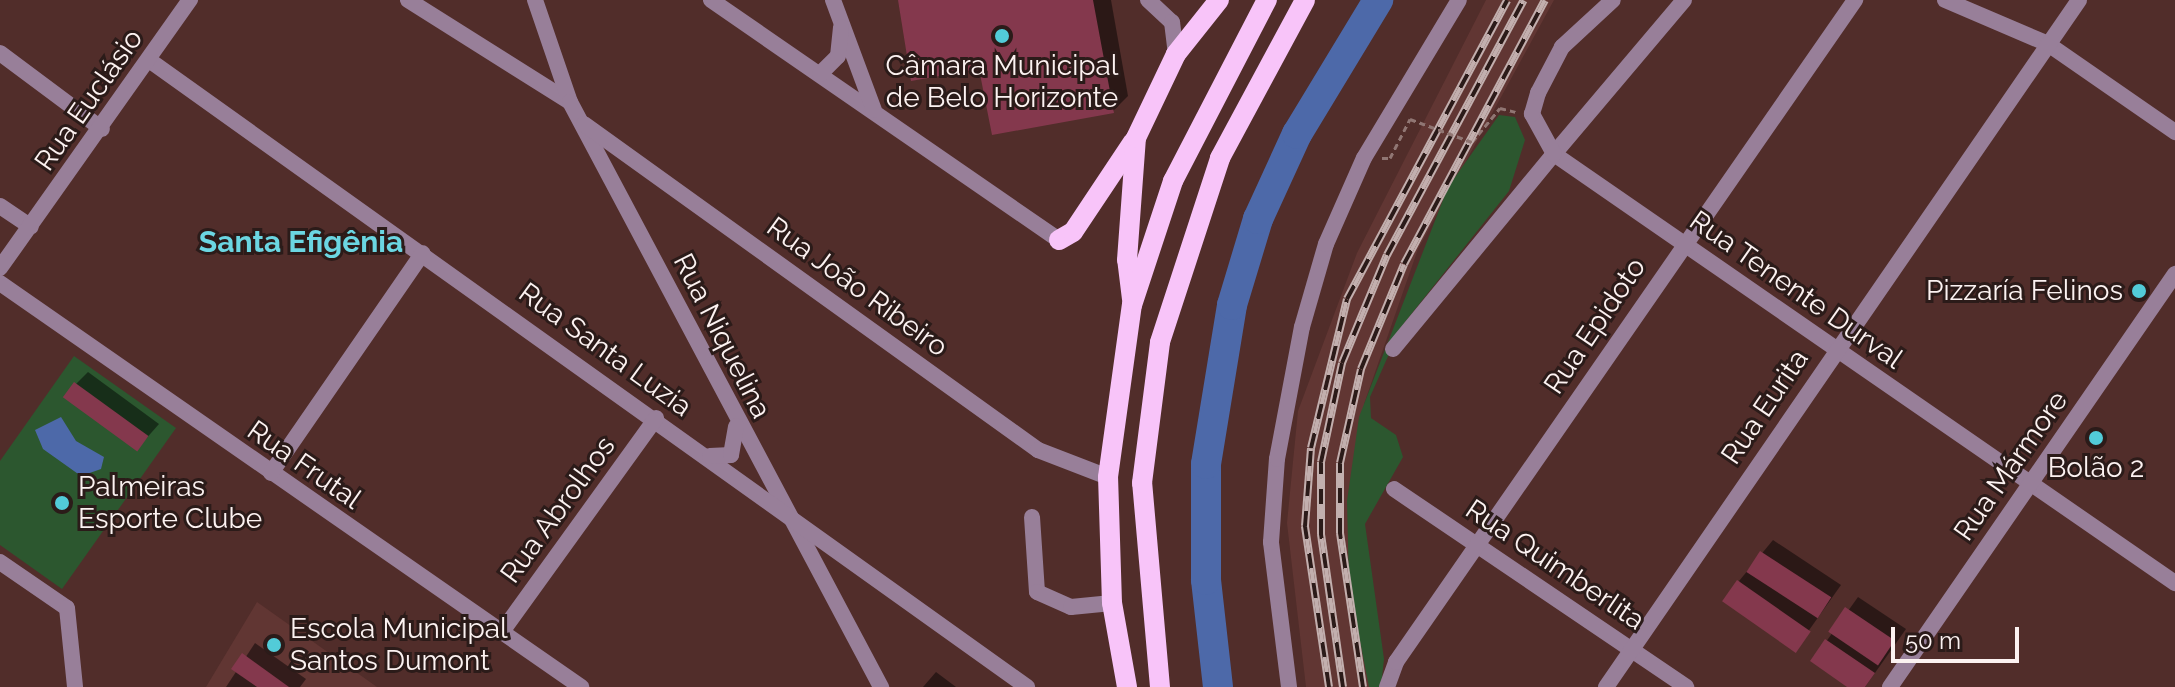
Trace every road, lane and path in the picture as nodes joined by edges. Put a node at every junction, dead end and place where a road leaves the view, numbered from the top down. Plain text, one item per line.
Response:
1 (190, 0) edge
2 (408, 0) edge
3 (535, 0) edge
4 (711, 0) edge
5 (833, 0) edge
6 (1148, 0) edge
7 (1219, 0) edge
8 (1267, 0) edge
9 (1305, 0) edge
10 (1459, 0) edge
11 (1613, 0) edge
12 (1684, 0) edge
13 (1855, 0) edge
14 (1945, 0) edge
15 (2079, 0) edge
16 (1170, 6) edge
17 (840, 22) junction
18 (2048, 44) junction
19 (0, 53) edge
20 (1176, 54) junction
21 (149, 60) junction
22 (820, 74) junction
23 (570, 102) junction
24 (874, 110) junction
25 (1532, 114) junction
26 (583, 124) junction
27 (102, 129) junction
28 (2175, 132) edge
29 (1136, 138) junction
30 (630, 153) junction
31 (1554, 154) junction
32 (1390, 158) dead end
33 (611, 178) junction
34 (0, 206) edge
35 (31, 227) junction
36 (1059, 240) joint
37 (1683, 243) junction
38 (423, 253) junction
39 (0, 268) edge
40 (2175, 274) edge
41 (0, 283) edge
42 (1132, 305) junction
43 (1393, 349) dead end
44 (1836, 350) junction
45 (656, 418) junction
46 (736, 421) junction
47 (705, 454) junction
48 (271, 473) junction
49 (1108, 477) junction
50 (2031, 484) junction
51 (1394, 489) dead end
52 (780, 508) junction
53 (1032, 517) dead end
54 (1477, 544) junction
55 (0, 562) edge
56 (2175, 583) edge
57 (1112, 603) junction
58 (501, 633) junction
59 (1632, 648) junction
60 (75, 687) edge
61 (581, 687) edge
62 (881, 687) edge
63 (1027, 687) edge
64 (1127, 687) edge
65 (1160, 687) edge
66 (1289, 687) edge
67 (1387, 687) edge
68 (1606, 687) edge
69 (1686, 687) edge
70 (1890, 687) edge

1 - 21 street, Rua Euclásio
2 - 23 street
3 - 23 street, Rua Niquelina
4 - 22 street
5 - 17 street
6 - 16 street
7 - 20 main road
8 - 42 main road
9 - 65 main road
10 - 66 street
11 - 25 street
12 - 31 street
13 - 37 street, Rua Epidoto
14 - 18 street
15 - 18 street, Rua Eurita
16 - 20 street
17 - 22 street
17 - 24 street
18 - 28 street
18 - 44 street, Rua Eurita
19 - 27 street
20 - 29 main road
21 - 27 street, Rua Euclásio
21 - 38 street, Rua Santa Luzia
22 - 24 street
23 - 26 street, Rua Niquelina
24 - 36 street
25 - 31 street
25 - 32 path, bridge
26 - 30 street, Rua João Ribeiro
26 - 33 street, Rua Niquelina
27 - 35 street, Rua Euclásio
29 - 36 main road
29 - 42 main road
30 - 33 street
30 - 49 street, Rua João Ribeiro
31 - 37 street, Rua Tenente Durval
31 - 43 street
33 - 46 street, Rua Niquelina
34 - 35 street
35 - 39 street, Rua Euclásio
37 - 44 street, Rua Tenente Durval
37 - 54 street, Rua Epidoto
38 - 45 street, Rua Santa Luzia
38 - 48 street
40 - 50 street, Rua Mármore
41 - 48 street, Rua Frutal
42 - 49 main road
44 - 50 street, Rua Tenente Durval
44 - 59 street, Rua Eurita
45 - 47 street, Rua Santa Luzia
45 - 58 street, Rua Abrolhos
46 - 47 street
46 - 52 street, Rua Niquelina
47 - 52 street, Rua Santa Luzia
48 - 58 street, Rua Frutal
49 - 57 main road
50 - 56 street, Rua Tenente Durval
50 - 70 street, Rua Mármore
51 - 54 street, Rua Quimberlita
52 - 62 street, Rua Niquelina
52 - 63 street, Rua Santa Luzia
53 - 57 street
54 - 59 street, Rua Quimberlita
54 - 67 street, Rua Epidoto
55 - 60 street
57 - 64 main road
58 - 61 street, Rua Frutal
59 - 68 street, Rua Eurita
59 - 69 street, Rua Quimberlita

